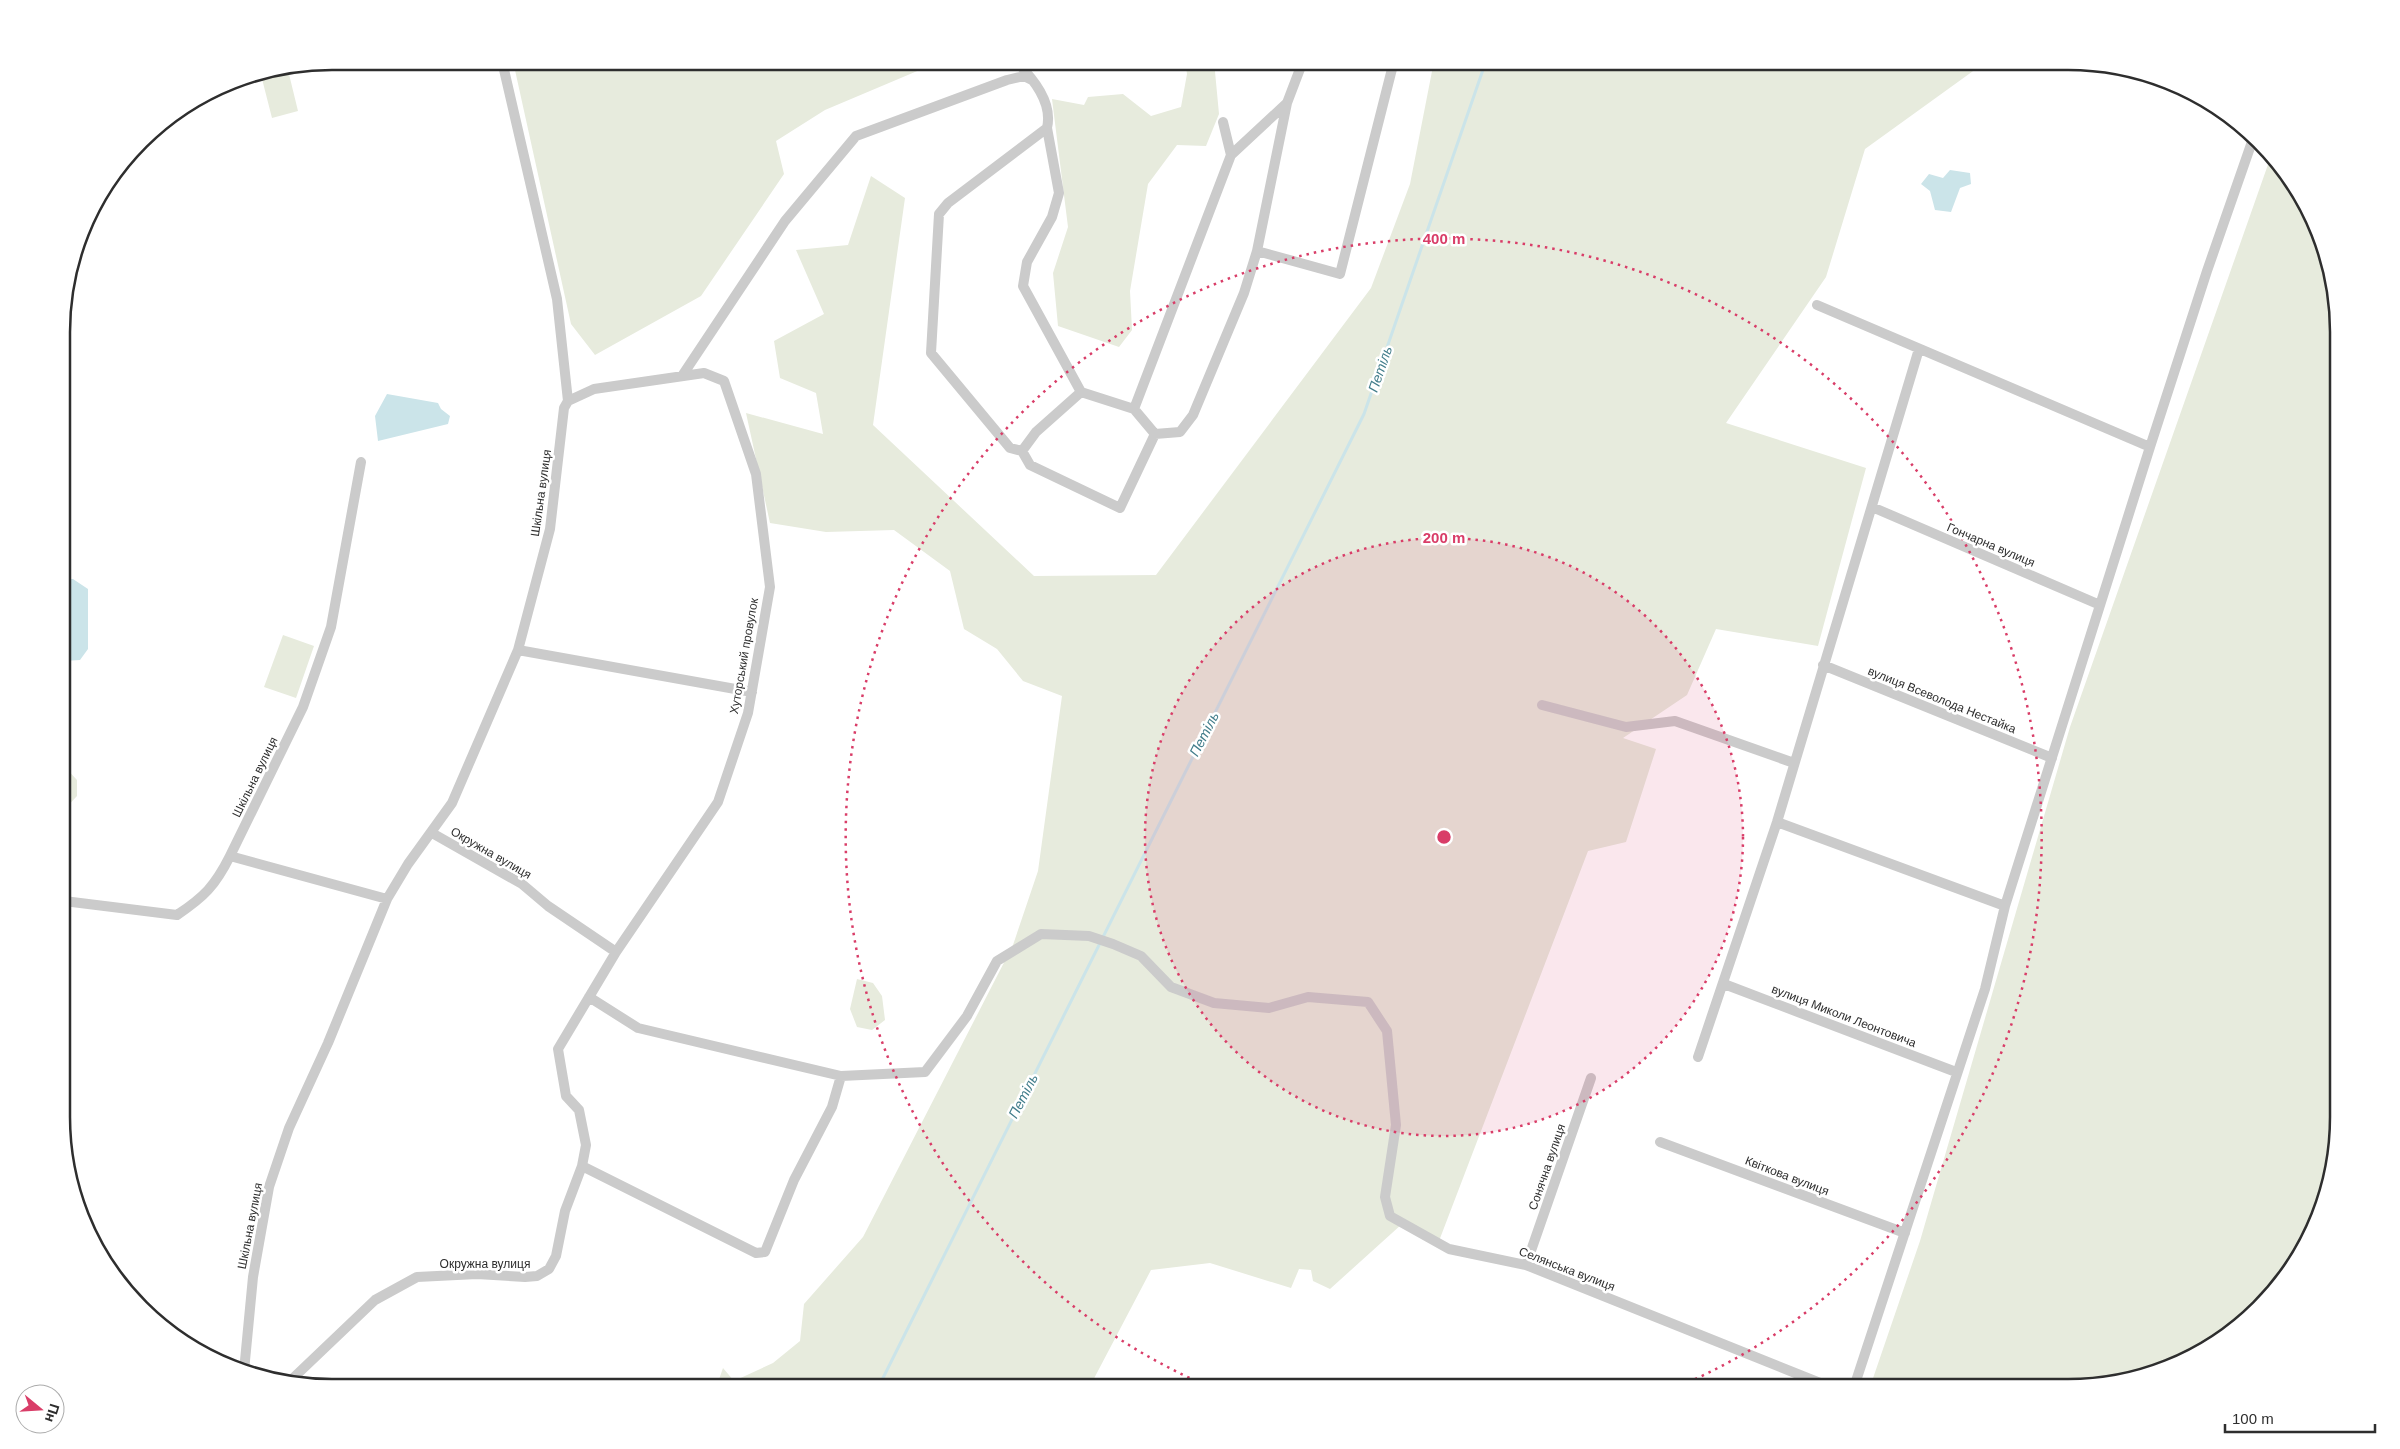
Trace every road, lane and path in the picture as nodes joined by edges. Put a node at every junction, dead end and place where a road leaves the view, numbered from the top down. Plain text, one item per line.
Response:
1 (504, 70) edge
2 (1025, 70) edge
3 (1300, 70) edge
4 (1392, 70) edge
5 (1035, 81) junction
6 (1287, 103) junction
7 (1223, 122) dead end
8 (1047, 128) junction
9 (2251, 145) edge
10 (1231, 155) junction
11 (1257, 251) junction
12 (1817, 305) dead end
13 (1920, 348) junction
14 (682, 376) junction
15 (1081, 392) junction
16 (568, 401) junction
17 (1134, 409) junction
18 (1155, 434) junction
19 (2150, 448) junction
20 (1022, 451) junction
21 (360, 462) dead end
22 (1872, 508) junction
23 (2100, 605) junction
24 (518, 650) junction
25 (1823, 665) junction
26 (752, 692) junction
27 (1542, 704) dead end
28 (2052, 758) junction
29 (1794, 763) junction
30 (1777, 822) junction
31 (432, 833) junction
32 (230, 856) junction
33 (387, 899) junction
34 (70, 902) edge
35 (2005, 906) junction
36 (616, 952) junction
37 (1724, 984) junction
38 (589, 997) junction
39 (1698, 1057) dead end
40 (1956, 1072) junction
41 (841, 1076) junction
42 (1591, 1078) dead end
43 (1660, 1142) dead end
44 (582, 1166) junction
45 (1905, 1233) junction
46 (1526, 1265) junction
47 (245, 1364) edge
48 (296, 1377) edge
49 (1810, 1379) edge
50 (1857, 1379) edge

1 - 16 street, Шкільна вулиця
2 - 5 street
3 - 6 street
4 - 11 street
5 - 8 street
5 - 14 street
6 - 10 street
6 - 11 street
7 - 10 street
8 - 15 street
8 - 20 street
9 - 19 street
10 - 17 street
11 - 18 street
12 - 13 street
13 - 19 street
13 - 22 street
14 - 16 street, Хуторський провулок
14 - 26 street, Хуторський провулок
15 - 17 street
15 - 20 street
16 - 24 street, Шкільна вулиця
17 - 18 street
18 - 20 street
19 - 23 street
21 - 32 street, Шкільна вулиця
22 - 23 street, Гончарна вулиця
22 - 25 street
23 - 28 street
24 - 26 street
24 - 31 street, Шкільна вулиця
25 - 28 street, вулиця Всеволода Нестайка
25 - 29 street
26 - 36 street, Хуторський провулок
27 - 29 street
28 - 35 street
29 - 30 street
30 - 35 street
30 - 37 street
31 - 33 street, Шкільна вулиця
31 - 36 street, Окружна вулиця
32 - 33 street
32 - 34 street, Шкільна вулиця
33 - 47 street, Шкільна вулиця
35 - 40 street
36 - 38 street, Окружна вулиця
37 - 39 street
37 - 40 street, вулиця Миколи Леонтовича
38 - 41 street
38 - 44 street, Окружна вулиця
40 - 45 street
41 - 44 street
41 - 46 street, Селянська вулиця
42 - 46 street, Сонячна вулиця
43 - 45 street, Квіткова вулиця
44 - 48 street, Окружна вулиця
45 - 50 street
46 - 49 street, Селянська вулиця

